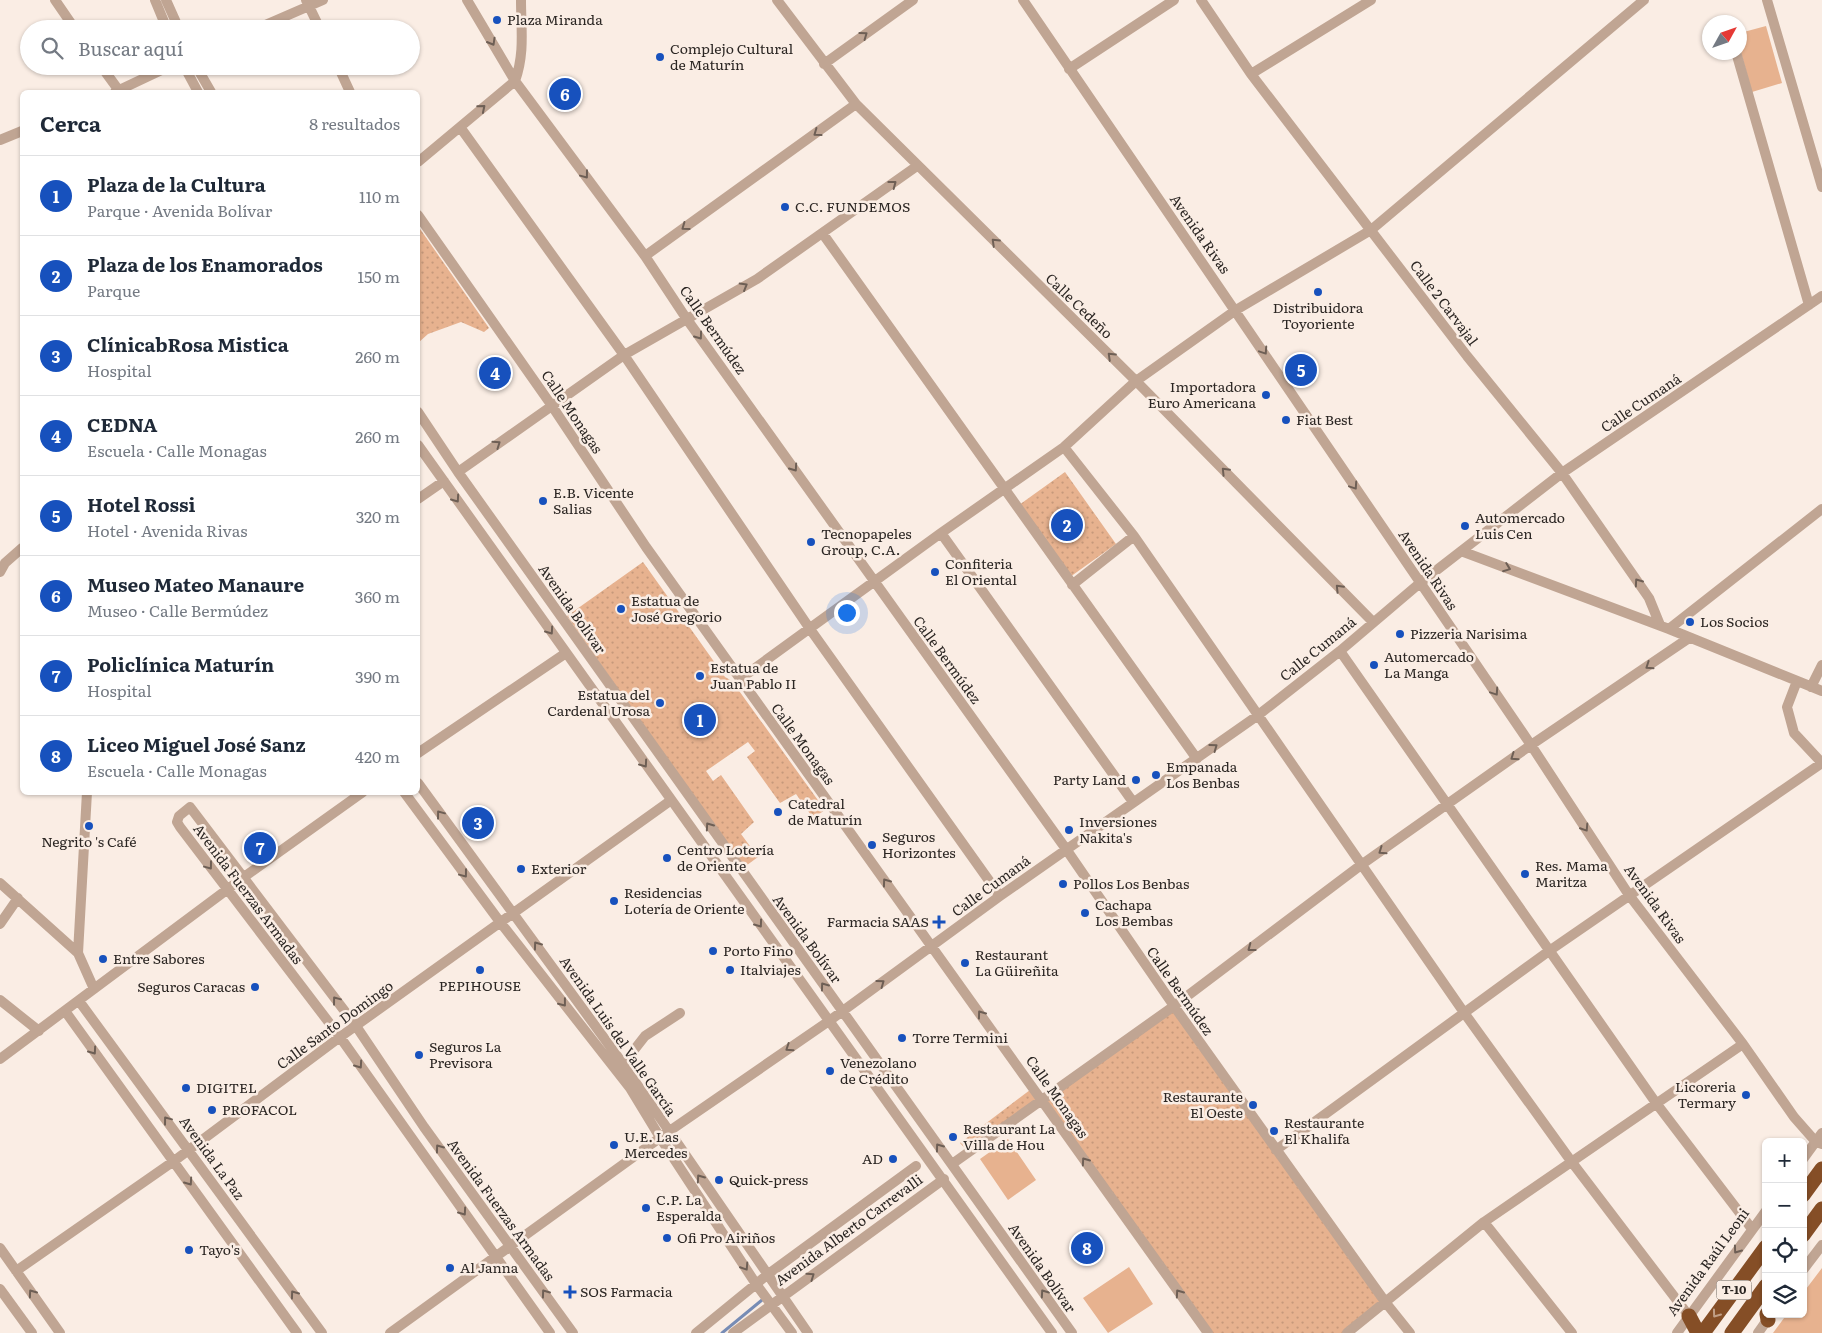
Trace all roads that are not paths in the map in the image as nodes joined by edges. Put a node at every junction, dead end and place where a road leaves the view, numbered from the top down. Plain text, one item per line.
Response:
1 (56, 0) edge
2 (155, 0) edge
3 (166, 0) edge
4 (323, 0) edge
5 (467, 0) edge
6 (521, 0) edge
7 (776, 0) edge
8 (913, 0) edge
9 (1023, 0) edge
10 (1174, 0) edge
11 (1201, 0) edge
12 (1371, 0) edge
13 (1644, 0) edge
14 (1766, 0) edge
15 (308, 3) edge
16 (69, 20) edge
17 (163, 20) edge
18 (175, 20) edge
19 (274, 20) edge
20 (316, 20) edge
21 (1738, 60) edge
22 (824, 64) junction
23 (1069, 69) junction
24 (1251, 74) junction
25 (107, 75) edge
26 (152, 75) edge
27 (189, 75) edge
28 (201, 75) edge
29 (342, 75) edge
30 (515, 81) junction
31 (117, 90) edge
32 (122, 90) edge
33 (197, 90) edge
34 (210, 90) edge
35 (349, 90) edge
36 (856, 104) junction
37 (460, 127) junction
38 (20, 131) edge
39 (0, 140) edge
40 (420, 160) edge
41 (917, 166) junction
42 (1822, 187) edge
43 (420, 218) edge
44 (1371, 230) junction
45 (823, 234) junction
46 (645, 256) junction
47 (1822, 296) edge
48 (1809, 305) junction
49 (1236, 310) junction
50 (686, 318) junction
51 (624, 355) junction
52 (1136, 381) junction
53 (552, 406) junction
54 (420, 415) edge
55 (1064, 447) junction
56 (420, 448) edge
57 (458, 472) junction
58 (1562, 473) junction
59 (444, 481) junction
60 (1004, 490) junction
61 (420, 498) edge
62 (1822, 509) edge
63 (941, 533) junction
64 (1134, 536) junction
65 (20, 550) edge
66 (1461, 551) junction
67 (2, 564) edge
68 (874, 582) junction
69 (1420, 583) junction
70 (1072, 584) junction
71 (1373, 622) junction
72 (1664, 627) junction
73 (810, 629) junction
74 (1689, 638) junction
75 (1340, 651) junction
76 (566, 653) junction
77 (1822, 665) edge
78 (740, 679) junction
79 (1797, 681) junction
80 (1811, 687) junction
81 (1822, 691) edge
82 (1257, 716) junction
83 (1531, 745) junction
84 (420, 752) edge
85 (1197, 759) junction
86 (1822, 763) edge
87 (420, 786) edge
88 (88, 795) edge
89 (359, 795) edge
90 (406, 795) edge
91 (670, 801) junction
92 (1133, 802) junction
93 (1446, 806) junction
94 (1066, 849) junction
95 (1361, 865) junction
96 (244, 878) junction
97 (0, 883) edge
98 (227, 890) junction
99 (1629, 895) junction
100 (1000, 896) junction
101 (18, 898) junction
102 (514, 912) junction
103 (500, 922) junction
104 (0, 924) edge
105 (932, 946) junction
106 (1549, 951) junction
107 (78, 953) junction
108 (94, 989) junction
109 (0, 1000) edge
110 (79, 1001) junction
111 (1174, 1006) junction
112 (65, 1011) junction
113 (842, 1012) junction
114 (680, 1013) dead end
115 (1465, 1014) junction
116 (830, 1021) junction
117 (356, 1026) junction
118 (39, 1031) junction
119 (340, 1037) junction
120 (1743, 1044) junction
121 (0, 1059) edge
122 (623, 1064) junction
123 (1042, 1099) junction
124 (1656, 1103) junction
125 (664, 1135) junction
126 (1820, 1140) edge
127 (190, 1150) junction
128 (1276, 1150) junction
129 (1807, 1155) edge
130 (174, 1161) junction
131 (1571, 1161) junction
132 (952, 1164) junction
133 (916, 1166) dead end
134 (1822, 1169) edge
135 (944, 1179) junction
136 (1807, 1190) edge
137 (1822, 1209) edge
138 (1762, 1216) edge
139 (1484, 1222) junction
140 (1752, 1229) junction
141 (1807, 1230) edge
142 (1822, 1245) edge
143 (511, 1246) junction
144 (0, 1248) edge
145 (1762, 1252) edge
146 (495, 1257) junction
147 (1807, 1265) edge
148 (16, 1271) junction
149 (767, 1275) junction
150 (756, 1284) junction
151 (0, 1289) edge
152 (1762, 1292) edge
153 (782, 1296) junction
154 (1386, 1303) junction
155 (771, 1304) junction
156 (1689, 1316) junction
157 (1768, 1318) edge
158 (32, 1333) edge
159 (60, 1333) edge
160 (297, 1333) edge
161 (322, 1333) edge
162 (390, 1333) edge
163 (550, 1333) edge
164 (573, 1333) edge
165 (696, 1333) edge
166 (733, 1333) edge
167 (792, 1333) edge
168 (808, 1333) edge
169 (1052, 1333) edge
170 (1072, 1333) edge
171 (1208, 1333) edge
172 (1347, 1333) edge
173 (1410, 1333) edge
174 (1572, 1333) edge
175 (1677, 1333) edge
176 (1698, 1333) edge
177 (1703, 1333) edge
178 (1732, 1333) edge
179 (1758, 1333) edge

1 - 16 street
2 - 17 street
3 - 18 street
4 - 15 street
5 -> 30 street, Calle Bermúdez
6 - 30 street
7 - 22 street, Calle Cedeño
22 -> 8 street
9 - 23 street, Avenida Rivas
10 - 23 street
11 - 24 street, Calle 2 Carvajal
12 - 24 street
13 - 44 street
14 - 42 street
15 - 19 street
15 - 20 street
21 - 48 street
22 - 36 street, Calle Cedeño
23 - 49 street, Avenida Rivas
24 - 44 street, Calle 2 Carvajal
25 - 31 street
26 - 32 street
27 - 33 street
28 - 34 street
29 - 35 street
37 -> 30 street
30 -> 46 street, Calle Bermúdez
36 - 41 street, Calle Cedeño
36 -> 46 street
37 - 40 street
37 - 51 street
38 - 39 street
45 -> 41 street
52 -> 41 street, Calle Cedeño
43 - 53 street, Calle Monagas
44 - 49 street
44 - 58 street, Calle 2 Carvajal
50 -> 45 street
45 - 60 street
46 - 50 street, Calle Bermúdez
47 - 48 street, Calle Cumaná
48 - 58 street, Calle Cumaná
49 - 52 street
49 -> 69 street, Avenida Rivas
50 - 51 street
50 -> 68 street, Calle Bermúdez
51 - 53 street
51 - 73 street
52 - 55 street
71 -> 52 street, Calle Cedeño
57 -> 53 street
53 - 78 street, Calle Monagas
54 - 57 street, Avenida Bolívar
55 - 60 street
55 - 64 street
56 - 59 street, Avenida Bolívar
113 -> 57 street, Avenida Bolívar
58 - 66 street, Calle Cumaná
72 -> 58 street, Calle 2 Carvajal
59 - 61 street
59 -> 76 street, Avenida Bolívar
60 - 63 street
60 - 70 street
62 - 72 street
63 - 68 street
63 - 92 street
64 - 70 street
64 - 82 street
65 - 67 street
66 - 69 street, Calle Cumaná
66 -> 72 street
68 - 73 street
68 - 94 street, Calle Bermúdez
69 - 71 street, Calle Cumaná
69 -> 83 street, Avenida Rivas
70 - 85 street
71 - 75 street, Calle Cumaná
72 - 74 street
73 - 78 street
73 - 100 street
74 - 79 street
74 -> 83 street
75 - 82 street, Calle Cumaná
75 - 93 street
76 - 84 street
76 -> 91 street, Avenida Bolívar
77 - 80 street
105 -> 78 street, Calle Monagas
79 - 80 street
79 - 86 street
80 - 81 street
85 -> 82 street, Calle Cumaná
82 - 95 street
83 -> 93 street
83 -> 99 street, Avenida Rivas
85 - 92 street, Calle Cumaná
86 - 99 street
102 -> 87 street, Avenida Luis del Valle García
88 - 107 street
89 - 96 street
90 -> 103 street, Avenida Luis del Valle García
91 - 102 street, Calle Santo Domingo
91 -> 116 street, Avenida Bolívar
92 - 94 street, Calle Cumaná
93 -> 95 street
93 - 106 street
94 - 100 street, Calle Cumaná
94 - 111 street, Calle Bermúdez
95 -> 111 street
95 - 115 street
96 - 98 street
96 -> 98 street, Avenida Fuerzas Armadas
117 -> 96 street, Avenida Fuerzas Armadas
97 - 101 street
98 - 108 street
98 - 119 street, Avenida Fuerzas Armadas
99 - 106 street
99 - 120 street, Avenida Rivas
100 - 105 street, Calle Cumaná
101 - 104 street
101 - 107 street
102 - 103 street, Calle Santo Domingo
122 -> 102 street, Avenida Luis del Valle García
103 - 117 street, Calle Santo Domingo
103 -> 125 street, Avenida Luis del Valle García
113 -> 105 street, Calle Cumaná
123 -> 105 street, Calle Monagas
106 - 115 street
106 - 124 street
107 - 108 street
108 - 110 street
109 - 118 street
110 - 112 street
127 -> 110 street, Avenida La Paz
111 - 123 street
111 - 128 street, Calle Bermúdez
112 - 118 street
112 -> 130 street
113 - 116 street, Calle Cumaná
132 -> 113 street, Avenida Bolívar
114 - 122 street
115 - 128 street
115 - 131 street
116 -> 125 street, Calle Cumaná
116 - 135 street, Avenida Bolívar
117 - 119 street, Calle Santo Domingo
143 -> 117 street, Avenida Fuerzas Armadas
118 - 121 street
119 - 127 street, Calle Santo Domingo
119 -> 146 street, Avenida Fuerzas Armadas
120 - 124 street
120 - 126 street, Avenida Rivas
122 - 125 street, Avenida Luis del Valle García
123 - 132 street
171 -> 123 street, Calle Monagas
124 - 131 street
124 - 140 street
125 - 143 street, Calle Cumaná
149 -> 125 street, Avenida Luis del Valle García
125 -> 150 street, Avenida Luis del Valle García
126 - 129 street
127 - 130 street, Calle Santo Domingo
161 -> 127 street, Avenida La Paz
128 - 154 street, Calle Bermúdez
130 - 148 street, Calle Santo Domingo
130 -> 160 street
131 - 139 street
131 - 156 street
170 -> 132 street, Avenida Bolívar
133 - 149 street
134 - 136 highway
153 -> 135 street, Avenida Alberto Carrevalli
135 - 169 street, Avenida Bolívar
137 - 141 highway
138 - 140 street, Avenida Raúl Leoni
139 - 154 street
139 - 174 street
140 -> 156 street, Avenida Raúl Leoni
142 - 147 street
143 - 146 street, Calle Cumaná
164 -> 143 street, Avenida Fuerzas Armadas
144 - 148 street
145 -> 177 highway, T-10
146 - 162 street, Calle Cumaná
146 - 163 street, Avenida Fuerzas Armadas
159 -> 148 street
149 - 150 street
149 - 153 street, Avenida Luis del Valle García
150 - 155 street, Avenida Luis del Valle García
150 - 165 street
151 - 158 street
152 - 178 highway, T-10
153 - 155 street, Avenida Alberto Carrevalli
153 - 168 street, Avenida Luis del Valle García
154 - 172 street
154 - 173 street, Calle Bermúdez
155 - 166 street, Avenida Alberto Carrevalli
155 - 167 street, Avenida Luis del Valle García
156 - 175 street, Avenida Raúl Leoni
156 - 176 highway
157 - 179 street

